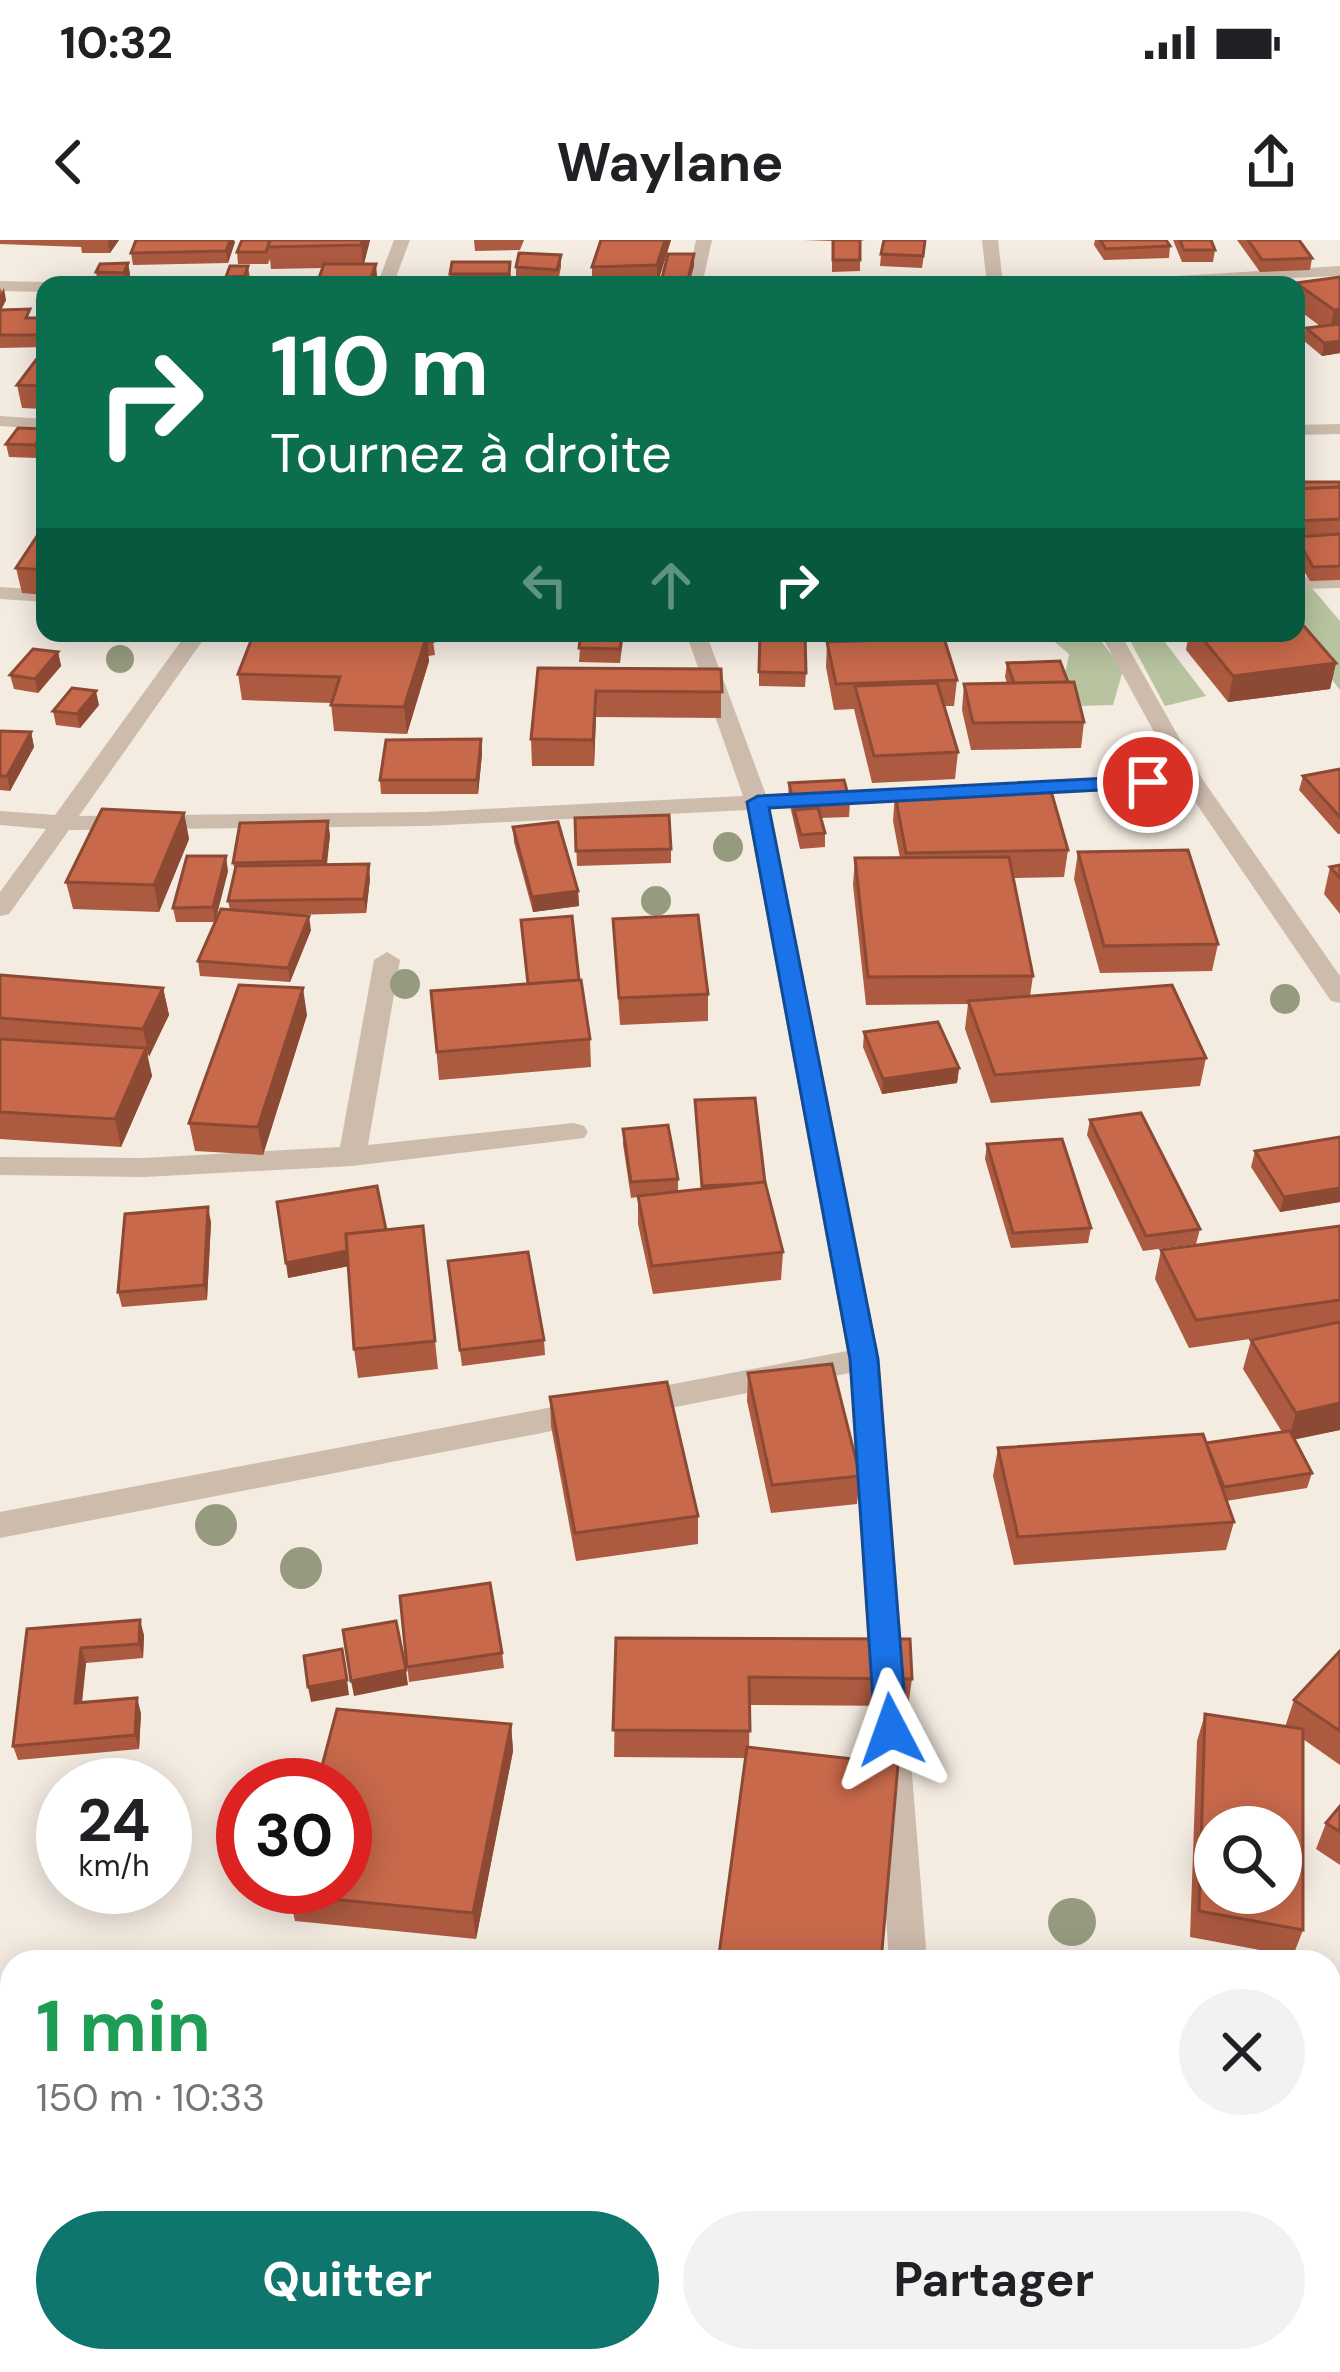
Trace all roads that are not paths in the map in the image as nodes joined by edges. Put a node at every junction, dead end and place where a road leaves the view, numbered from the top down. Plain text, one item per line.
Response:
1 (402, 240) edge
2 (704, 240) edge
3 (990, 240) edge
4 (1340, 271) edge
5 (388, 276) edge
6 (696, 276) edge
7 (994, 276) edge
8 (1258, 276) edge
9 (0, 286) edge
10 (36, 287) edge
11 (0, 421) edge
12 (36, 423) edge
13 (1340, 429) edge
14 (1305, 430) edge
15 (1340, 582) edge
16 (1305, 583) edge
17 (0, 592) edge
18 (36, 595) edge
19 (192, 642) edge
20 (699, 642) edge
21 (1115, 642) edge
22 (1192, 780) junction
23 (758, 802) junction
24 (0, 818) edge
25 (65, 823) junction
26 (0, 909) edge
27 (386, 960) dead end
28 (1340, 995) edge
29 (574, 1132) dead end
30 (352, 1157) junction
31 (0, 1166) edge
32 (864, 1359) junction
33 (0, 1526) edge
34 (907, 1950) edge

1 - 5 street
2 - 6 street
3 - 7 street
4 - 8 street
9 - 10 street
11 - 12 street
13 - 14 street
15 - 16 street
17 - 18 street
19 - 25 street
20 - 23 street
21 - 22 street
22 - 23 street
22 - 28 street
23 - 25 street
23 - 32 street
24 - 25 street
25 - 26 street
27 - 30 street
29 - 30 street
30 - 31 street
32 - 33 street
32 - 34 street

